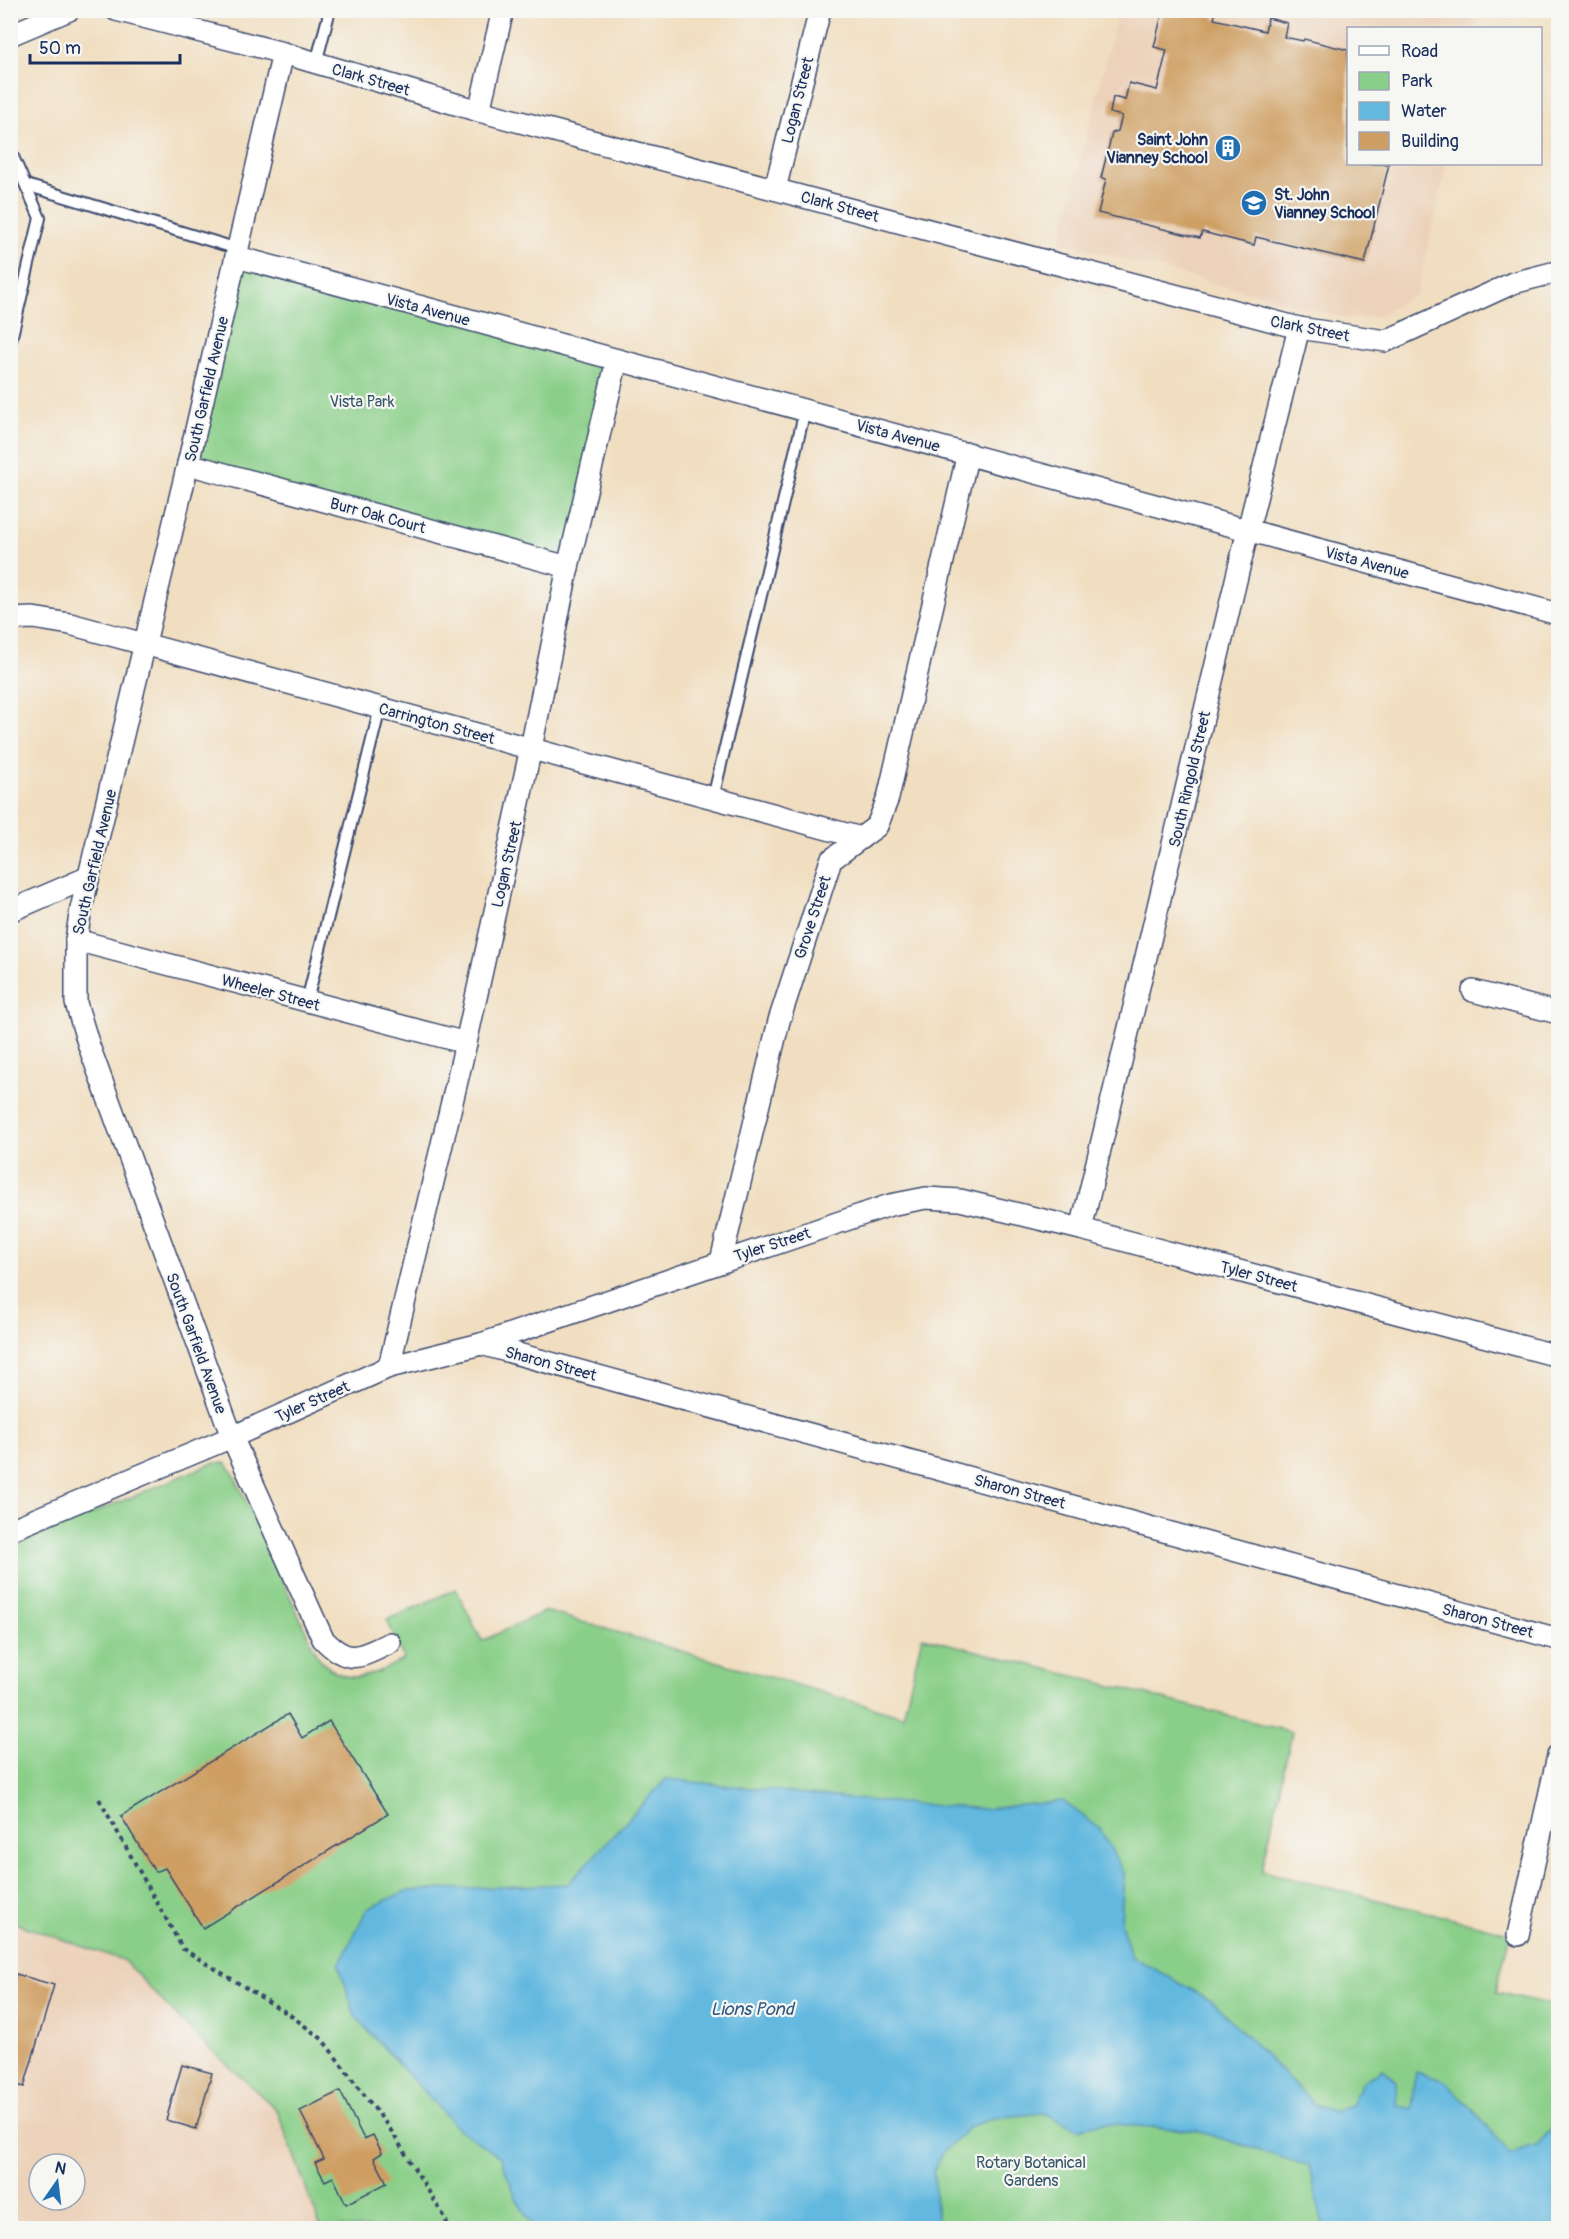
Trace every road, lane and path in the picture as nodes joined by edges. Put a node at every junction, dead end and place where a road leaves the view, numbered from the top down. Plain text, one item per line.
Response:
1 (69, 10) edge
2 (116, 10) edge
3 (330, 10) edge
4 (503, 10) edge
5 (820, 10) edge
6 (168, 17) edge
7 (10, 35) edge
8 (283, 53) junction
9 (316, 63) junction
10 (479, 111) junction
11 (10, 150) edge
12 (26, 185) junction
13 (775, 189) junction
14 (238, 253) junction
15 (1558, 273) edge
16 (14, 312) edge
17 (1299, 328) junction
18 (10, 344) edge
19 (617, 360) junction
20 (805, 410) junction
21 (968, 453) junction
22 (188, 464) junction
23 (1248, 530) junction
24 (568, 567) junction
25 (1558, 614) edge
26 (10, 620) edge
27 (145, 644) junction
28 (380, 708) junction
29 (531, 748) junction
30 (713, 798) junction
31 (861, 838) junction
32 (89, 877) junction
33 (10, 911) edge
34 (76, 940) junction
35 (1473, 991) dead end
36 (307, 1001) junction
37 (1558, 1013) edge
38 (466, 1043) junction
39 (1081, 1229) junction
40 (721, 1261) junction
41 (481, 1344) junction
42 (1558, 1356) edge
43 (389, 1367) junction
44 (232, 1437) junction
45 (10, 1530) edge
46 (1558, 1639) edge
47 (390, 1643) dead end
48 (1558, 1756) edge
49 (99, 1799) dead end
50 (1518, 1935) dead end
51 (449, 2229) edge

1 - 7 street
2 - 6 street, Clark Street
3 - 9 lane
4 - 10 street
5 - 13 street, Logan Street
6 - 8 street, Clark Street
8 - 9 street, Clark Street
8 - 14 street, South Garfield Avenue
9 - 10 street, Clark Street
10 - 13 street, Clark Street
11 - 12 lane
12 - 14 lane
12 - 16 lane
13 - 17 street, Clark Street
14 - 19 street, Vista Avenue
14 - 22 street, South Garfield Avenue
15 - 17 street, Clark Street
16 - 18 lane
17 - 23 street, South Ringold Street
19 - 20 street, Vista Avenue
19 - 24 street, Logan Street
20 - 21 street, Vista Avenue
20 - 30 lane
21 - 23 street, Vista Avenue
21 - 31 street, Grove Street
22 - 24 street, Burr Oak Court
22 - 27 street, South Garfield Avenue
23 - 25 street, Vista Avenue
23 - 39 street, South Ringold Street
24 - 29 street, Logan Street
26 - 27 street, Carrington Street
27 - 28 street, Carrington Street
27 - 32 street, South Garfield Avenue
28 - 29 street, Carrington Street
28 - 36 lane
29 - 30 street, Carrington Street
29 - 38 street, Logan Street
30 - 31 street, Carrington Street
31 - 40 street, Grove Street
32 - 33 street
32 - 34 street, South Garfield Avenue
34 - 36 street, Wheeler Street
34 - 44 street, South Garfield Avenue
35 - 37 street
36 - 38 street, Wheeler Street
38 - 43 street, Logan Street
39 - 40 street, Tyler Street
39 - 42 street, Tyler Street
40 - 41 street, Tyler Street
41 - 43 street, Tyler Street
41 - 46 street, Sharon Street
43 - 44 street, Tyler Street
44 - 45 street, Tyler Street
44 - 47 street, South Garfield Avenue
48 - 50 street
49 - 51 path

